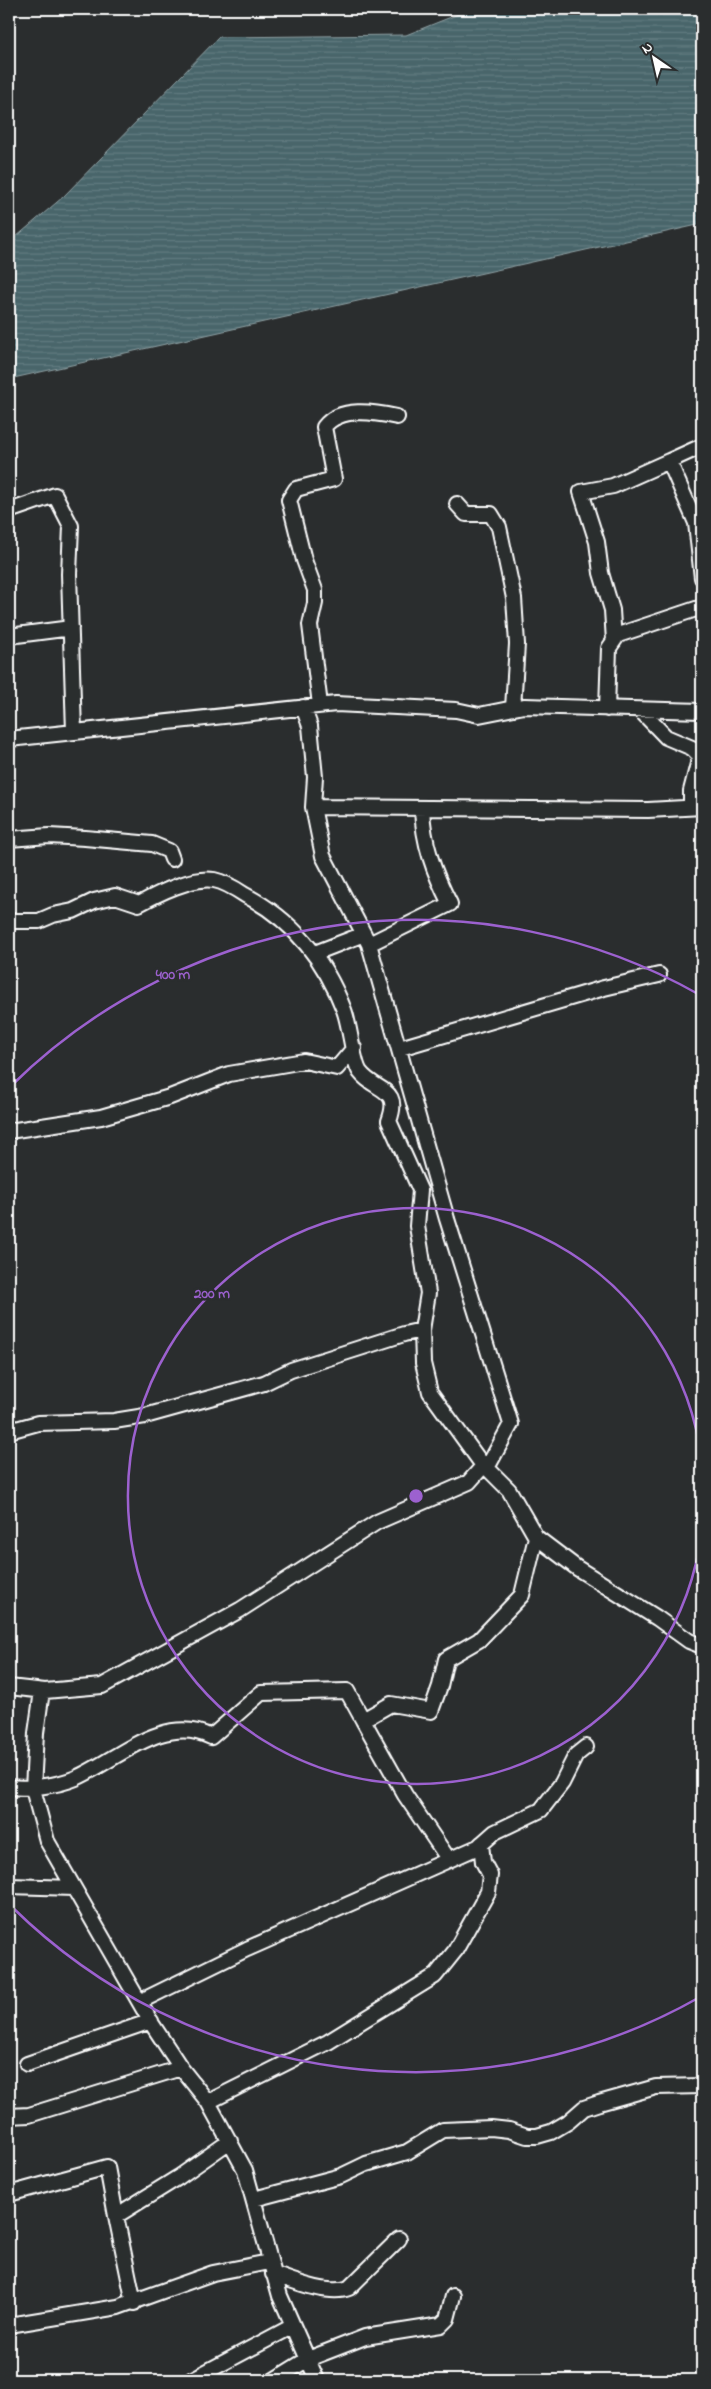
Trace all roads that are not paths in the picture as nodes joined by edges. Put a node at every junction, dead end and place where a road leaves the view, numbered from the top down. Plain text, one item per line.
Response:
1 (397, 417) dead end
2 (702, 446) edge
3 (669, 462) junction
4 (457, 504) dead end
5 (9, 512) edge
6 (702, 578) edge
7 (702, 607) edge
8 (72, 628) junction
9 (9, 636) edge
10 (614, 641) junction
11 (320, 705) junction
12 (303, 707) junction
13 (513, 708) junction
14 (607, 709) junction
15 (640, 710) junction
16 (702, 711) edge
17 (74, 732) junction
18 (9, 740) edge
19 (697, 806) edge
20 (313, 807) junction
21 (422, 808) junction
22 (9, 839) edge
23 (172, 859) dead end
24 (9, 921) edge
25 (366, 939) junction
26 (315, 953) junction
27 (659, 975) dead end
28 (354, 1048) junction
29 (400, 1048) junction
30 (9, 1131) edge
31 (422, 1330) junction
32 (9, 1431) edge
33 (485, 1466) junction
34 (536, 1537) junction
35 (702, 1646) edge
36 (9, 1687) edge
37 (42, 1691) junction
38 (363, 1720) junction
39 (586, 1747) dead end
40 (9, 1787) edge
41 (33, 1789) junction
42 (481, 1844) junction
43 (449, 1860) junction
44 (9, 1886) edge
45 (74, 1888) junction
46 (141, 2001) junction
47 (151, 2021) junction
48 (27, 2064) dead end
49 (181, 2068) junction
50 (702, 2086) edge
51 (208, 2102) junction
52 (9, 2116) edge
53 (230, 2141) junction
54 (9, 2194) edge
55 (254, 2199) junction
56 (116, 2216) junction
57 (400, 2239) dead end
58 (271, 2268) junction
59 (453, 2296) dead end
60 (134, 2303) junction
61 (9, 2325) edge
62 (293, 2326) junction
63 (308, 2359) junction
64 (191, 2380) edge
65 (274, 2380) edge
66 (317, 2380) edge

1 - 11 street
2 - 3 street
3 - 6 street
3 - 10 street
4 - 13 street
5 - 8 street
7 - 10 street
8 - 9 street
8 - 17 street
10 - 14 street
11 - 12 street
11 - 13 street
12 - 17 street
12 - 20 street
13 - 14 street
14 - 15 street
15 - 16 street
15 - 19 street
17 - 18 street
19 - 21 street
20 - 21 street
20 - 25 street
21 - 25 street
22 - 23 street
24 - 26 street
25 - 26 street
25 - 29 street
26 - 28 street
27 - 29 street
28 - 30 street
28 - 31 street
29 - 33 street
31 - 32 street
31 - 33 street
33 - 34 street
33 - 37 street
34 - 35 street
34 - 38 street
36 - 37 street
37 - 41 street
38 - 41 street
38 - 43 street
39 - 42 street
40 - 41 street
41 - 45 street
42 - 43 street
42 - 51 street
43 - 46 street
44 - 45 street
45 - 46 street
46 - 47 street
47 - 48 street
47 - 49 street
49 - 51 street
49 - 52 street
50 - 55 street
51 - 53 street
53 - 55 street
53 - 56 street
54 - 56 street
55 - 58 street
56 - 60 street
57 - 58 street
58 - 60 street
58 - 62 street
59 - 63 street
60 - 61 street
62 - 63 street
62 - 64 street
63 - 65 street
63 - 66 street

